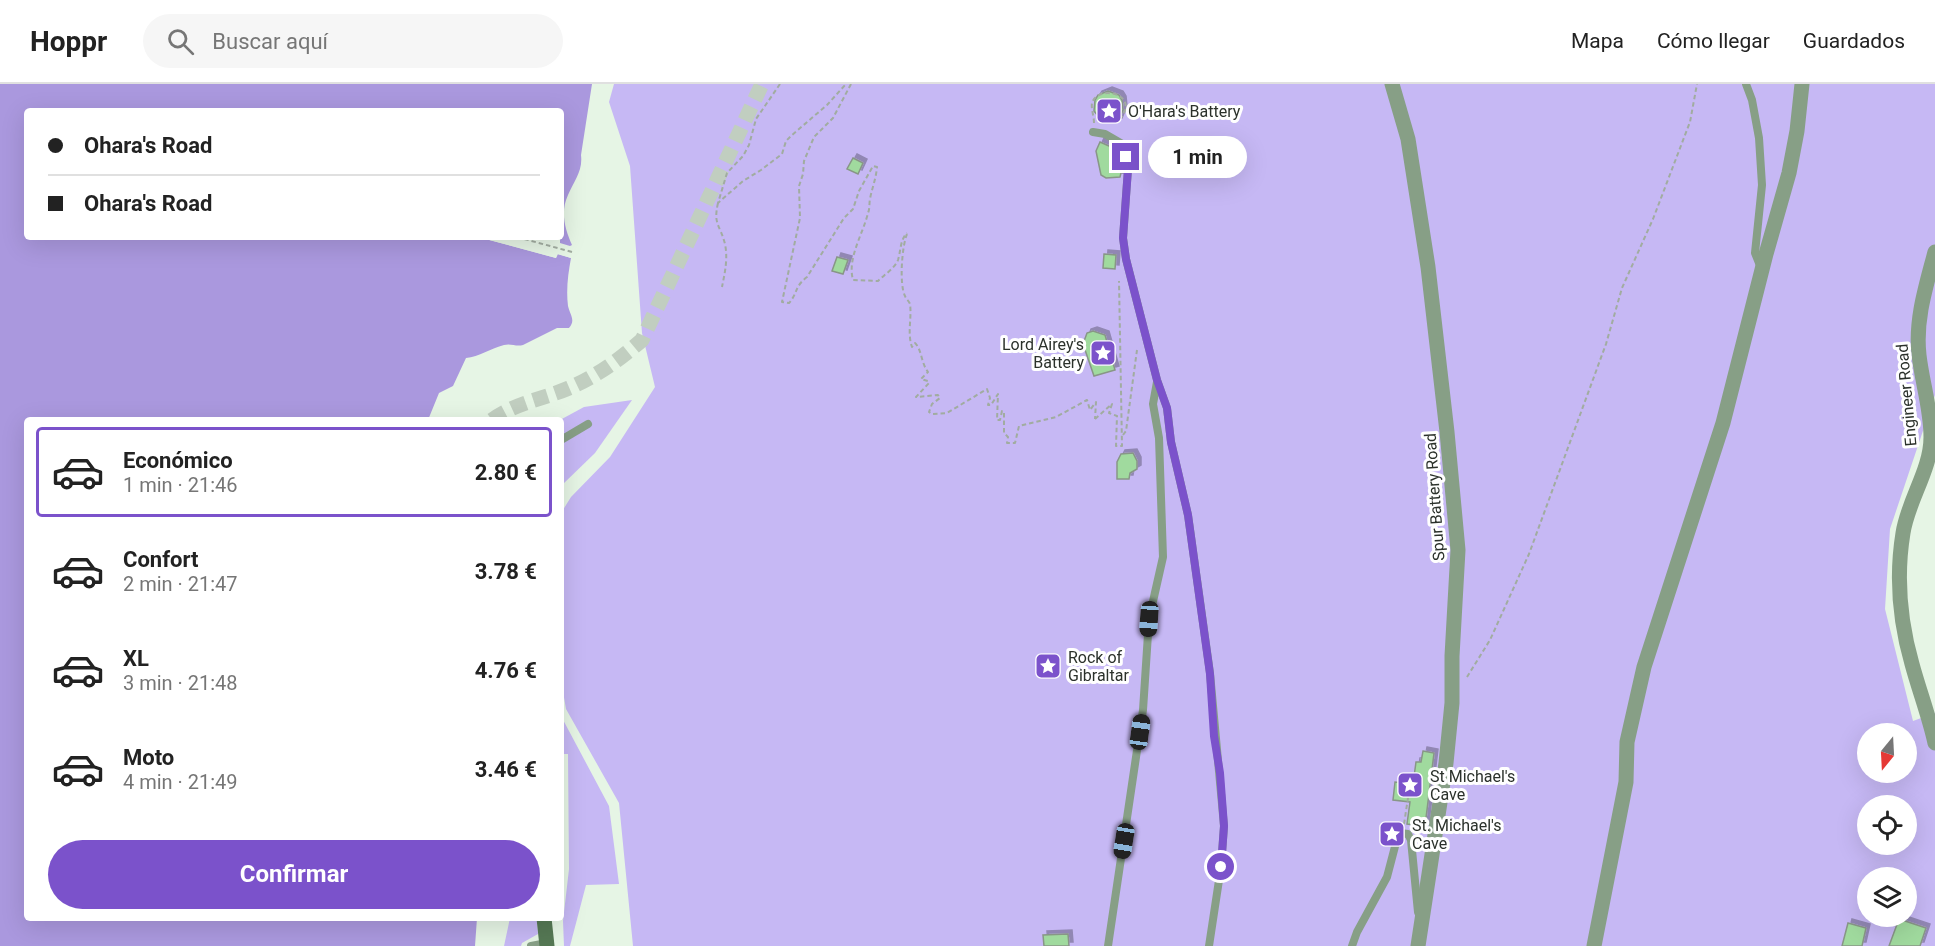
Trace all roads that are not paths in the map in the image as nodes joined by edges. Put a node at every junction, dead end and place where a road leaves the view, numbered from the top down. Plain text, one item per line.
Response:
1 (1392, 84) edge
2 (1746, 84) edge
3 (1802, 84) edge
4 (1093, 132) road end
5 (1935, 252) edge
6 (1762, 269) junction
7 (1157, 380) junction
8 (588, 424) dead end
9 (564, 438) edge
10 (1935, 743) edge
11 (544, 921) edge
12 (1419, 939) edge
13 (541, 945) edge
14 (1108, 946) edge
15 (1209, 946) edge
16 (1352, 946) edge
17 (1594, 946) edge

1 - 12 street, Spur Battery Road
2 - 6 lane
3 - 6 street
4 - 7 lane
5 - 10 street, Engineer Road
6 - 17 street
7 - 14 lane
7 - 15 lane
8 - 9 lane
11 - 13 main road
12 - 16 lane

